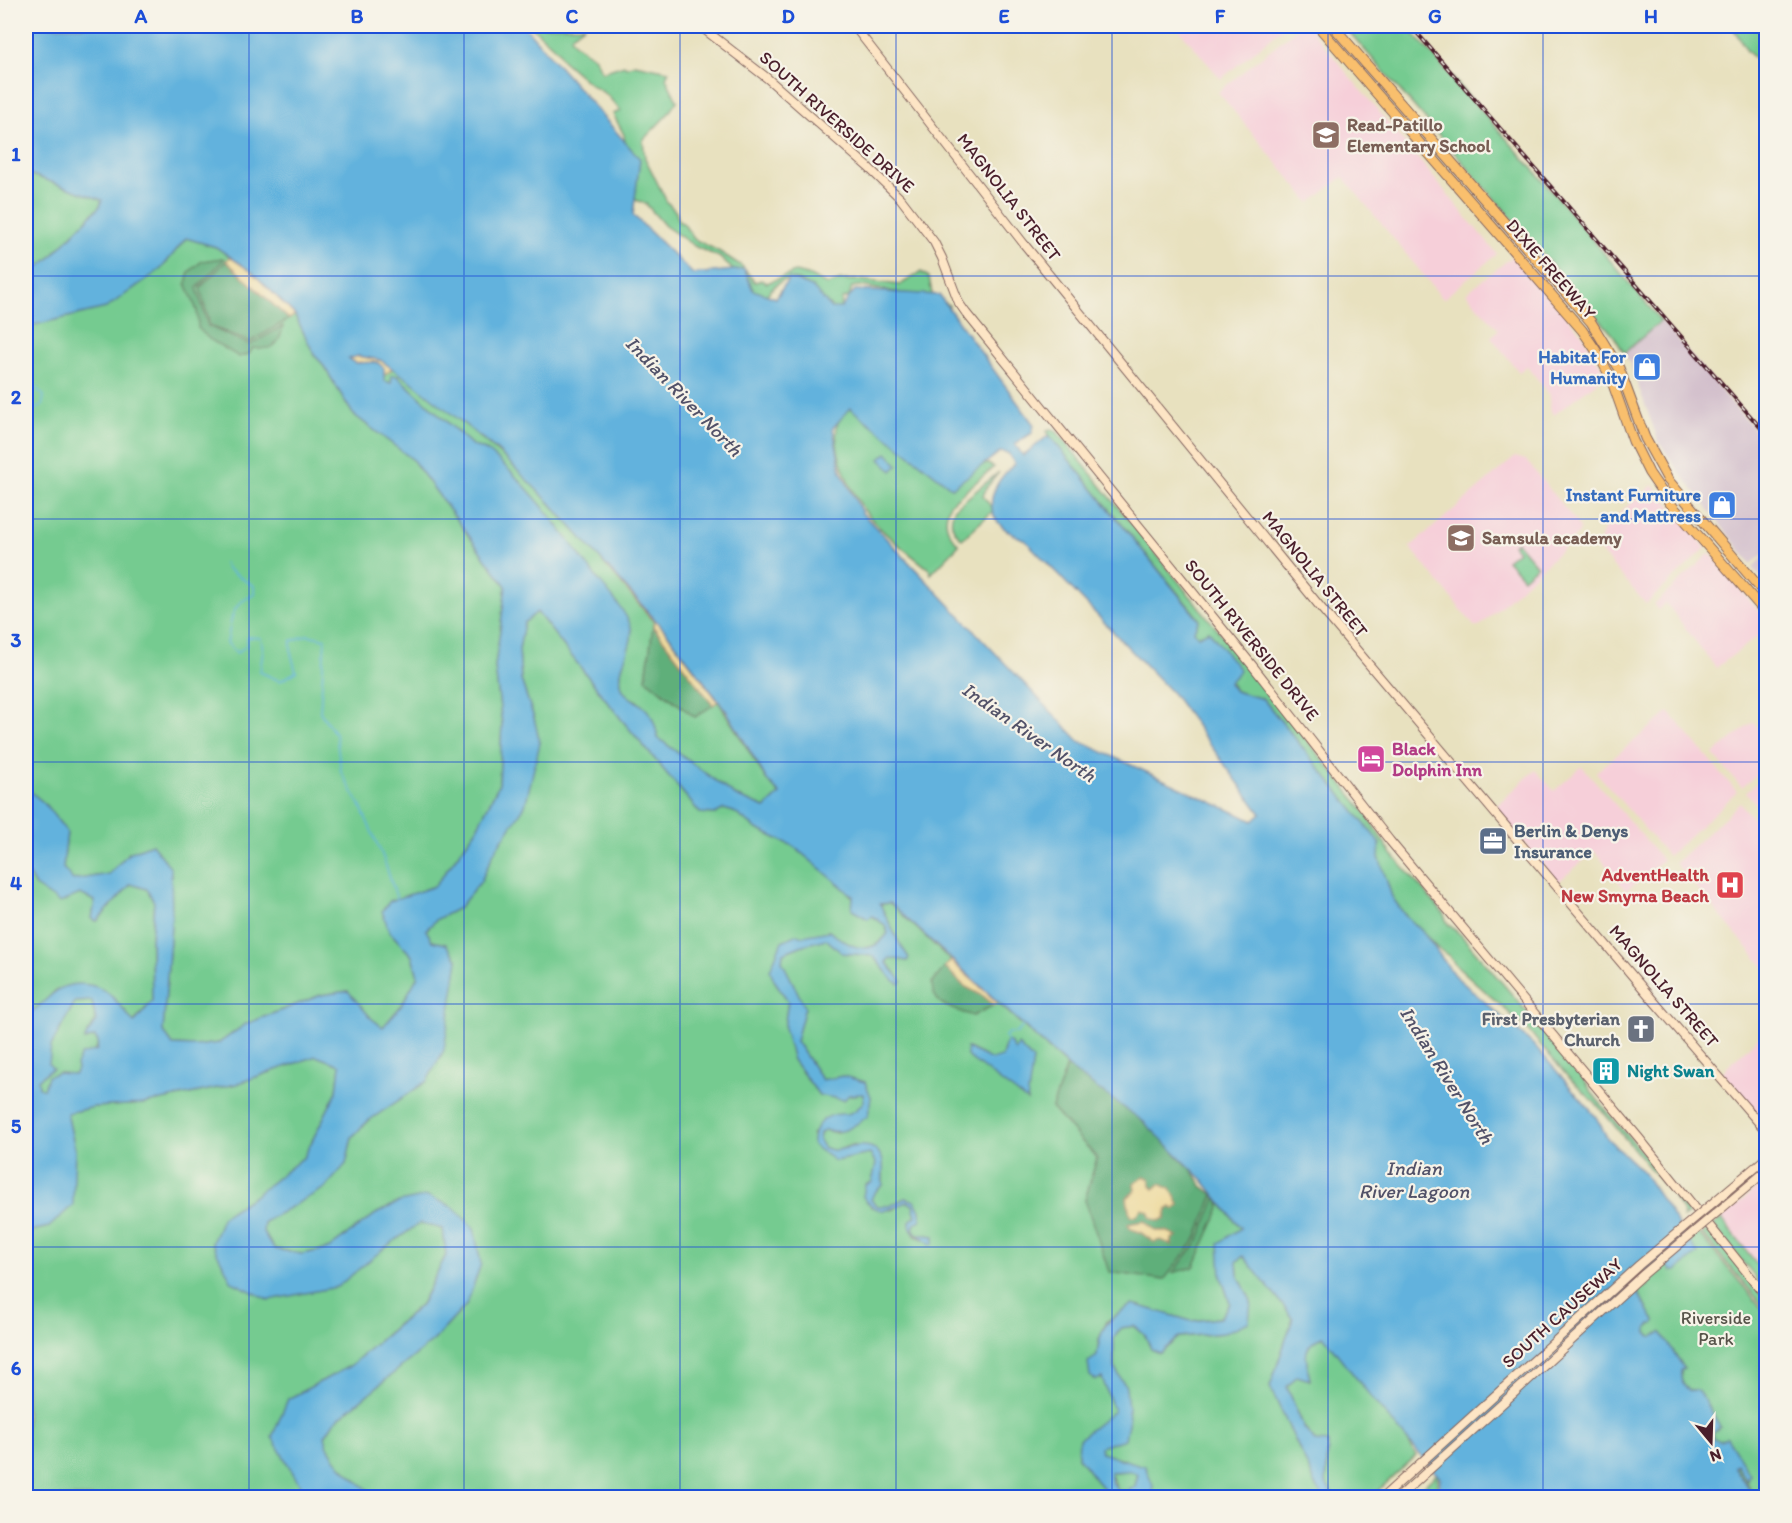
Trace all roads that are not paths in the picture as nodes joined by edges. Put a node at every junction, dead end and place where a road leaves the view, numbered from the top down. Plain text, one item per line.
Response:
1 (700, 26) edge
2 (854, 26) edge
3 (1318, 26) edge
4 (1333, 26) edge
5 (1767, 595) edge
6 (1767, 613) edge
7 (1767, 1131) edge
8 (1767, 1158) edge
9 (1767, 1171) edge
10 (1767, 1296) edge
11 (1382, 1497) edge
12 (1398, 1497) edge

1 - 10 street, SOUTH RIVERSIDE DRIVE
2 - 7 street, MAGNOLIA STREET
3 - 6 main road, DIXIE FREEWAY
4 - 5 main road, DIXIE FREEWAY
8 - 11 street, SOUTH CAUSEWAY, bridge
9 - 12 street, SOUTH CAUSEWAY, bridge

